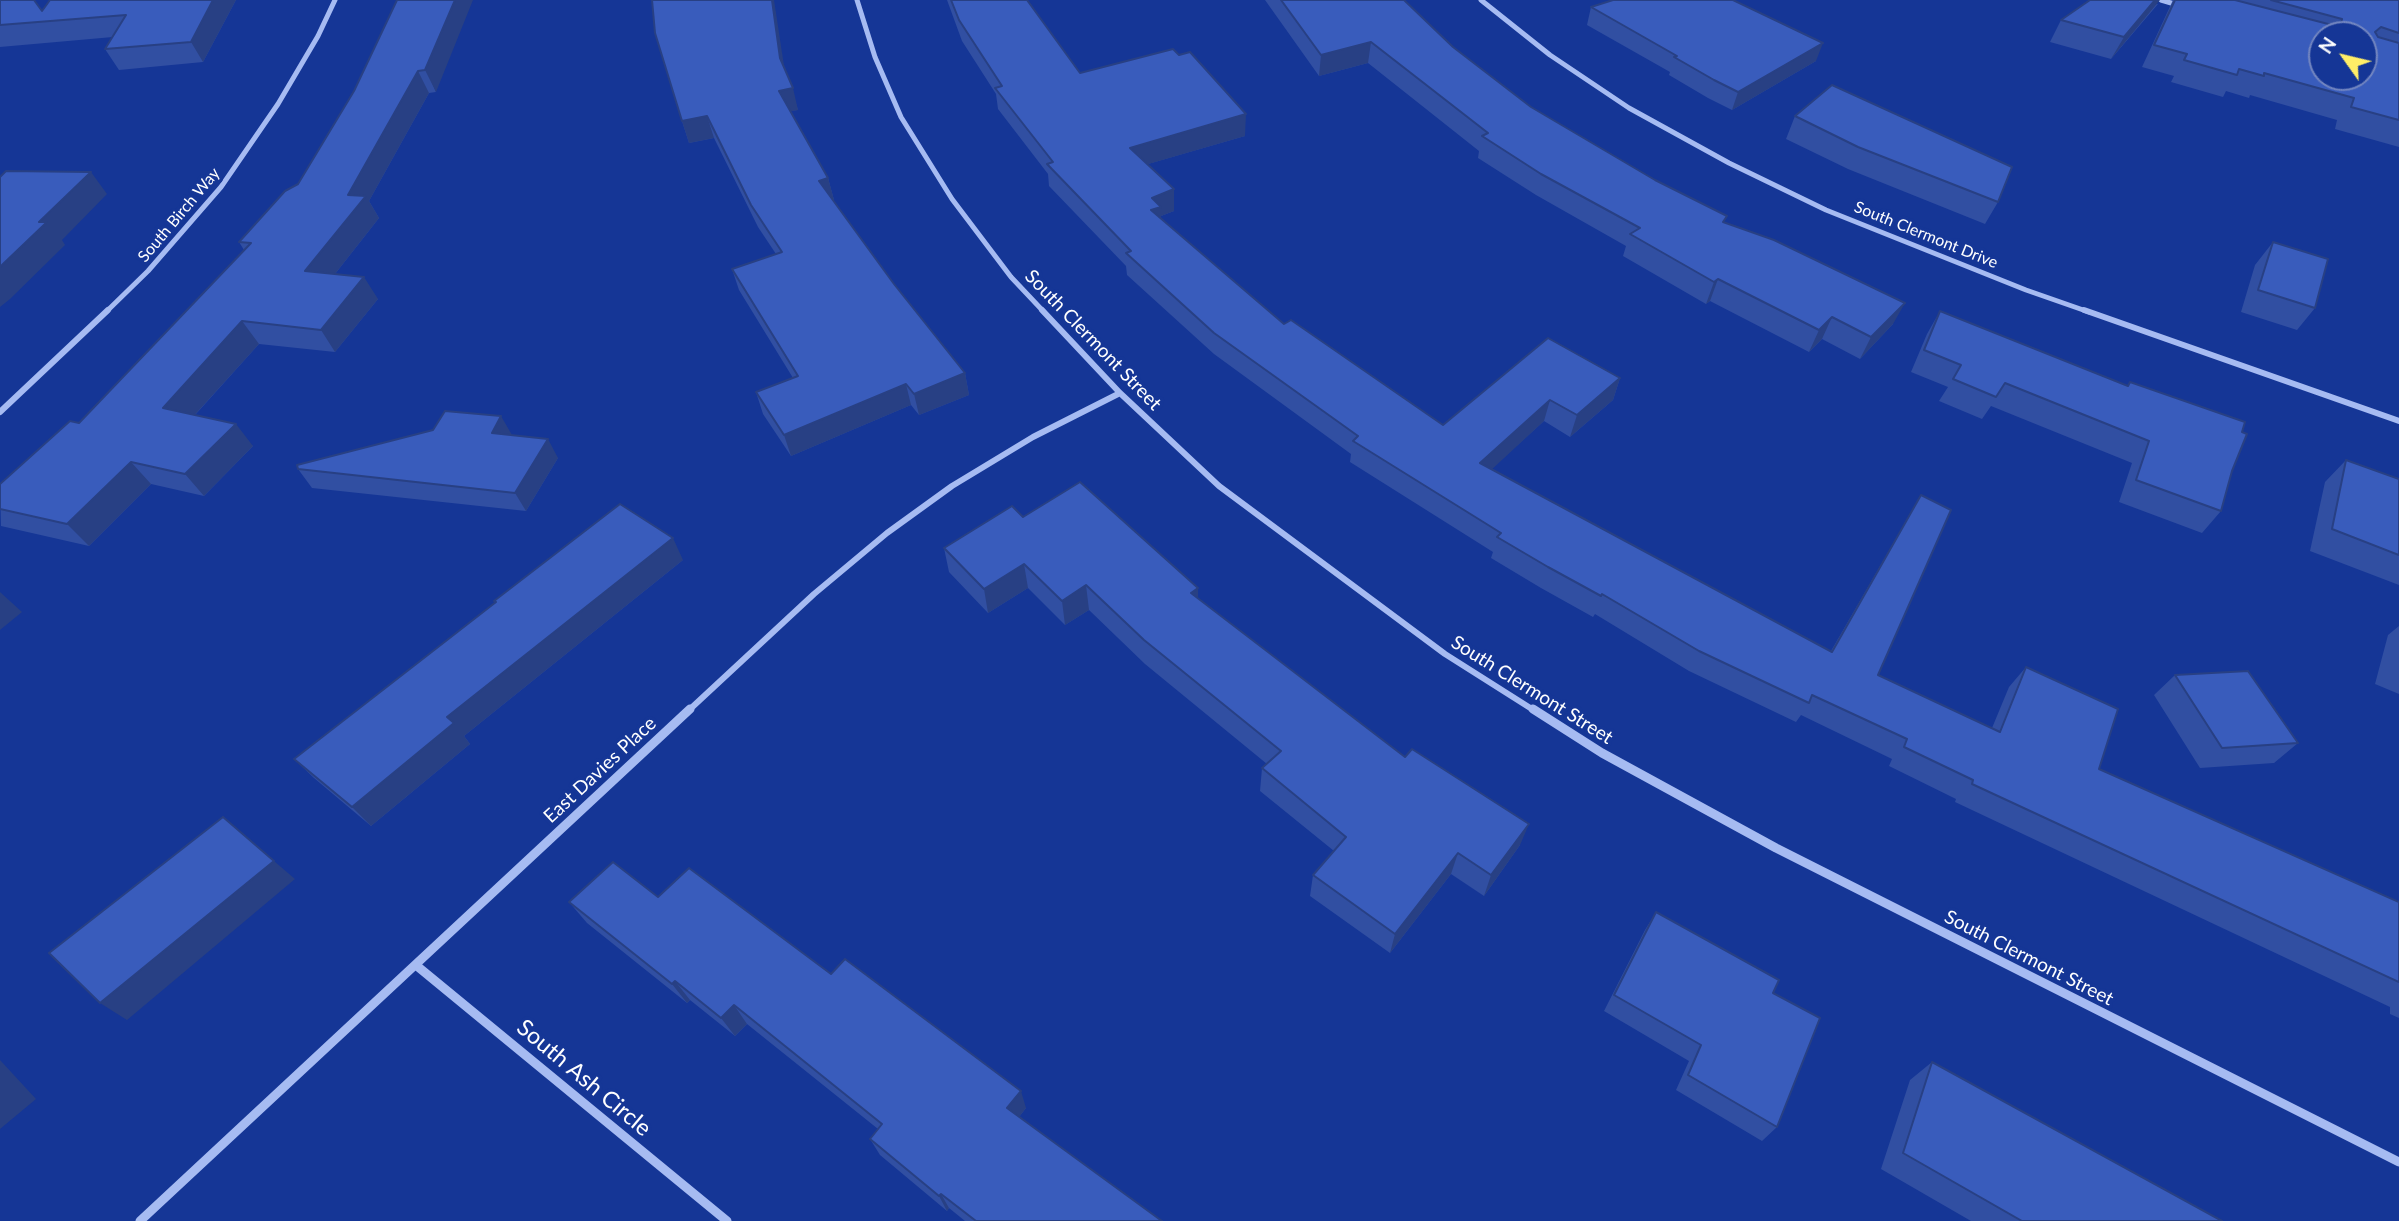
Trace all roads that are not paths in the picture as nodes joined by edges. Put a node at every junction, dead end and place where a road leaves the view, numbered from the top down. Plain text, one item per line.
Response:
1 (335, 0) edge
2 (857, 0) edge
3 (1481, 0) edge
4 (2161, 0) edge
5 (2183, 6) edge
6 (1120, 393) junction
7 (0, 412) edge
8 (2399, 421) edge
9 (417, 965) junction
10 (2399, 1162) edge
11 (140, 1221) edge
12 (727, 1221) edge

1 - 7 street, South Birch Way
2 - 6 street, South Clermont Street
3 - 8 street, South Clermont Drive
4 - 5 street
6 - 9 street, East Davies Place
6 - 10 street, South Clermont Street
9 - 11 street, East Davies Place
9 - 12 street, South Ash Circle

